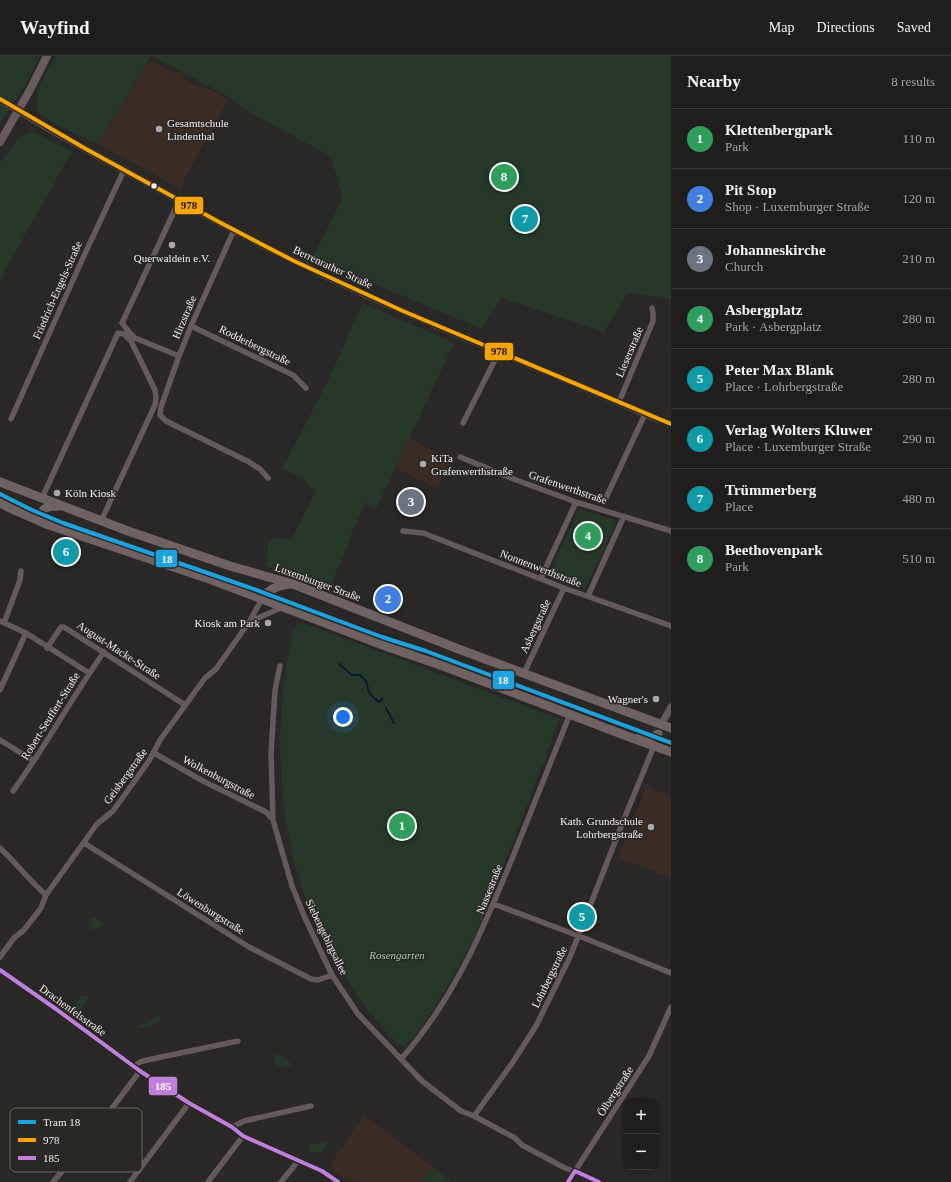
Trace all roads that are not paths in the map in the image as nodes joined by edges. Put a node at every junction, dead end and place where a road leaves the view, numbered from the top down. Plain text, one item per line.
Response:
1 (47, 56) edge
2 (0, 99) edge
3 (18, 111) junction
4 (0, 142) edge
5 (124, 170) junction
6 (180, 201) junction
7 (234, 230) junction
8 (652, 308) dead end
9 (191, 326) junction
10 (499, 352) junction
11 (179, 356) junction
12 (306, 388) dead end
13 (619, 402) junction
14 (645, 414) junction
15 (11, 419) dead end
16 (463, 423) dead end
17 (671, 424) edge
18 (460, 457) dead end
19 (268, 478) dead end
20 (0, 482) edge
21 (42, 498) junction
22 (605, 500) dead end
23 (576, 502) junction
24 (0, 503) edge
25 (66, 506) junction
26 (624, 516) junction
27 (101, 520) junction
28 (46, 524) junction
29 (671, 531) edge
30 (403, 532) dead end
31 (21, 571) dead end
32 (257, 574) junction
33 (541, 578) junction
34 (293, 584) junction
35 (564, 588) junction
36 (264, 596) junction
37 (588, 596) junction
38 (283, 607) junction
39 (2, 622) edge
40 (249, 622) junction
41 (671, 626) edge
42 (26, 634) junction
43 (47, 648) junction
44 (104, 652) junction
45 (280, 666) dead end
46 (89, 673) junction
47 (524, 673) junction
48 (0, 690) edge
49 (185, 705) junction
50 (671, 707) edge
51 (570, 714) junction
52 (662, 725) junction
53 (671, 728) edge
54 (658, 734) junction
55 (632, 738) junction
56 (0, 740) edge
57 (654, 746) junction
58 (668, 751) edge
59 (154, 753) junction
60 (34, 761) junction
61 (13, 790) dead end
62 (273, 820) junction
63 (84, 843) junction
64 (0, 848) edge
65 (46, 895) junction
66 (494, 904) junction
67 (579, 936) junction
68 (0, 957) edge
69 (0, 970) edge
70 (671, 973) edge
71 (332, 975) junction
72 (671, 1007) edge
73 (238, 1041) dead end
74 (401, 1059) junction
75 (133, 1067) junction
76 (140, 1071) junction
77 (189, 1103) junction
78 (311, 1106) dead end
79 (112, 1108) edge
80 (474, 1116) junction
81 (232, 1127) junction
82 (243, 1136) junction
83 (298, 1161) junction
84 (142, 1166) edge
85 (61, 1172) edge
86 (137, 1172) edge
87 (575, 1172) junction
88 (53, 1182) edge
89 (130, 1182) edge
90 (208, 1182) edge
91 (282, 1182) edge
92 (338, 1182) edge
93 (568, 1182) edge
94 (599, 1182) edge

1 - 3 main road
2 - 3 street, Berrenrather Straße
3 - 4 main road
3 - 5 street, Berrenrather Straße
5 - 6 street, Berrenrather Straße
5 - 15 street, Friedrich-Engels-Straße
6 - 7 street, Berrenrather Straße
6 - 11 street
7 - 9 street, Hirzstraße
7 - 10 street, Berrenrather Straße
8 - 13 street, Lieserstraße
9 - 11 street, Hirzstraße
9 - 12 street, Rodderbergstraße
10 - 13 street, Berrenrather Straße
10 - 16 street
11 - 19 street, Hirzstraße
13 - 14 street, Berrenrather Straße
14 - 17 street, Berrenrather Straße
14 - 22 street
18 - 23 street, Grafenwerthstraße
20 - 21 main road, Luxemburger Straße
21 - 25 main road, Luxemburger Straße
21 - 27 street
23 - 26 street, Grafenwerthstraße
23 - 33 street
24 - 28 main road
25 - 27 main road, Luxemburger Straße
25 - 28 main road
26 - 29 street, Grafenwerthstraße
26 - 37 street
27 - 32 main road, Luxemburger Straße
28 - 36 main road
30 - 33 street, Nonnenwerthstraße
31 - 39 street
32 - 34 main road, Luxemburger Straße
32 - 36 main road
33 - 35 street, Nonnenwerthstraße
34 - 36 main road
34 - 47 main road, Luxemburger Straße
35 - 37 street, Nonnenwerthstraße
35 - 47 street, Asbergstraße
36 - 38 main road
36 - 40 street, Geisbergstraße
37 - 41 street, Nonnenwerthstraße
38 - 40 street
38 - 51 main road
39 - 42 street
40 - 49 street, Geisbergstraße
42 - 43 street
42 - 48 street
43 - 44 street, August-Macke-Straße
43 - 46 street
44 - 46 street, Robert-Seuffert-Straße
44 - 49 street, August-Macke-Straße
45 - 62 street, Siebengebirgsallee
46 - 60 street, Robert-Seuffert-Straße
47 - 52 main road, Luxemburger Straße
49 - 59 street, Geisbergstraße
50 - 52 street
51 - 55 main road
51 - 66 street, Nassestraße
52 - 53 main road, Luxemburger Straße
52 - 54 main road
54 - 55 main road
54 - 58 main road
55 - 57 main road
56 - 60 street
57 - 58 main road
57 - 67 street, Lohrbergstraße
59 - 62 street, Wolkenburgstraße
59 - 63 street, Geisbergstraße
60 - 61 street, Robert-Seuffert-Straße
62 - 71 street, Siebengebirgsallee
63 - 65 street, Geisbergstraße
63 - 71 street, Löwenburgstraße
64 - 65 street
65 - 68 street, Geisbergstraße
66 - 67 street
66 - 74 street, Nassestraße
67 - 70 street
67 - 80 street, Lohrbergstraße
69 - 75 street, Drachenfelsstraße
71 - 74 street, Siebengebirgsallee
72 - 87 street, Ölbergstraße
73 - 75 street
74 - 80 street, Siebengebirgsallee
75 - 76 street, Drachenfelsstraße
76 - 77 street, Drachenfelsstraße
76 - 79 street
77 - 81 street, Drachenfelsstraße
77 - 84 street
78 - 81 street
80 - 87 street, Siebengebirgsallee
81 - 82 street, Drachenfelsstraße
82 - 83 street, Drachenfelsstraße
82 - 90 street
83 - 91 street
83 - 92 street, Drachenfelsstraße
85 - 88 street
86 - 89 street
87 - 93 street, Ölbergstraße
87 - 94 street, Siebengebirgsallee

